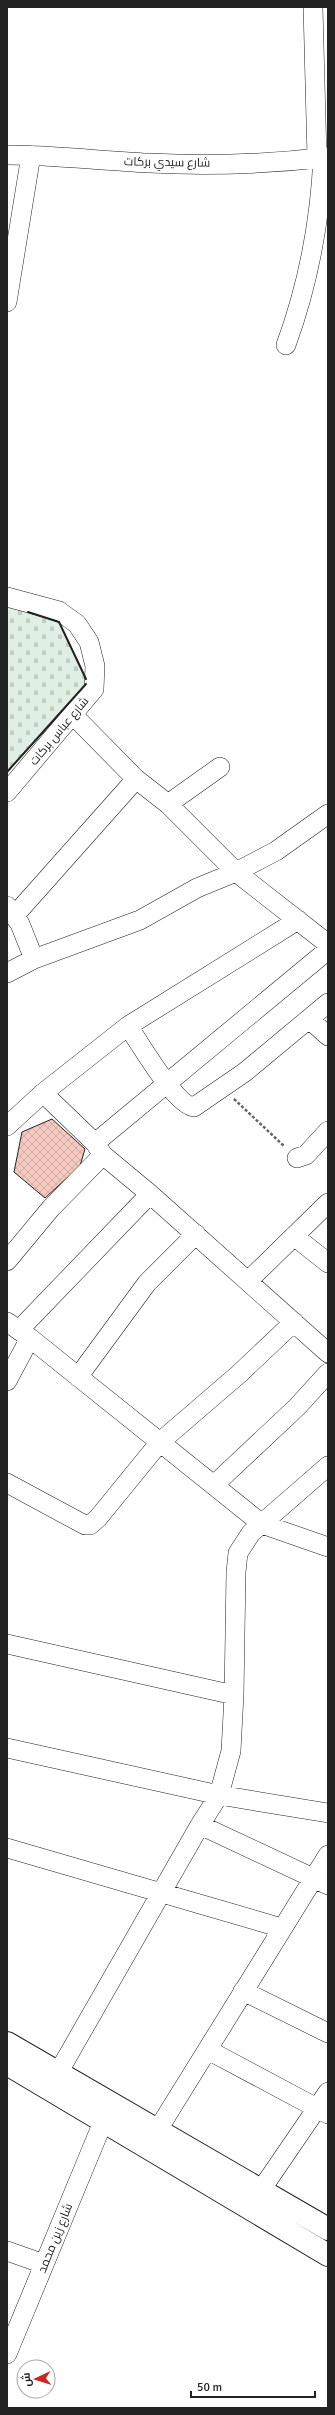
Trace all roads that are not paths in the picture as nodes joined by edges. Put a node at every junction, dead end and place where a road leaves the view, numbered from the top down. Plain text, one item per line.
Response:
1 (313, 7) edge
2 (7, 155) edge
3 (31, 155) junction
4 (323, 157) edge
5 (7, 302) edge
6 (286, 345) dead end
7 (7, 597) edge
8 (74, 716) junction
9 (220, 767) dead end
10 (136, 779) junction
11 (7, 792) edge
12 (168, 804) junction
13 (325, 821) edge
14 (236, 872) junction
15 (11, 911) edge
16 (298, 920) junction
17 (328, 944) edge
18 (328, 950) edge
19 (34, 959) junction
20 (7, 973) edge
21 (328, 1003) edge
22 (310, 1020) junction
23 (128, 1026) junction
24 (328, 1036) edge
25 (167, 1084) junction
26 (43, 1093) junction
27 (7, 1126) edge
28 (328, 1131) edge
29 (99, 1149) junction
30 (296, 1158) road end
31 (150, 1194) junction
32 (328, 1203) edge
33 (196, 1234) junction
34 (294, 1236) junction
35 (7, 1261) edge
36 (328, 1263) edge
37 (248, 1281) junction
38 (294, 1322) junction
39 (19, 1330) edge
40 (328, 1353) edge
41 (328, 1373) edge
42 (78, 1377) junction
43 (7, 1381) edge
44 (160, 1442) junction
45 (328, 1466) edge
46 (7, 1483) edge
47 (214, 1485) junction
48 (262, 1524) junction
49 (327, 1545) edge
50 (7, 1644) edge
51 (234, 1695) junction
52 (7, 1748) edge
53 (219, 1795) junction
54 (328, 1813) edge
55 (200, 1825) junction
56 (7, 1848) edge
57 (328, 1855) edge
58 (321, 1882) edge
59 (160, 1894) junction
60 (282, 1928) junction
61 (243, 1991) junction
62 (328, 2034) edge
63 (7, 2043) edge
64 (208, 2050) junction
65 (7, 2064) edge
66 (58, 2073) junction
67 (328, 2092) edge
68 (323, 2111) edge
69 (102, 2122) junction
70 (157, 2131) junction
71 (261, 2190) junction
72 (328, 2229) edge
73 (7, 2251) edge
74 (328, 2255) edge
75 (44, 2264) junction
76 (12, 2324) edge
77 (7, 2354) edge

1 - 4 street
2 - 3 street, شارع سيدي بركات
3 - 4 street, شارع سيدي بركات
3 - 5 street
4 - 6 street
7 - 8 street, شارع عباس بركات
8 - 10 street
8 - 11 street, شارع عباس بركات
9 - 12 street
10 - 12 street
10 - 15 street
12 - 14 street
13 - 14 street
14 - 16 street
14 - 19 street
15 - 19 street
16 - 17 street
16 - 23 street
18 - 25 street
19 - 20 street
21 - 22 street
22 - 24 street
22 - 25 street
23 - 25 street
23 - 26 street
25 - 29 street
26 - 27 street
26 - 29 street
28 - 30 street
29 - 31 street
29 - 35 street
31 - 33 street
31 - 39 street
32 - 34 street
33 - 37 street
33 - 42 street
34 - 36 street
34 - 37 street
37 - 38 street
38 - 40 street
38 - 44 street
39 - 42 street
39 - 43 street
41 - 47 street
42 - 44 street
44 - 46 street
44 - 47 street
45 - 48 street
47 - 48 street
48 - 49 street
48 - 51 street
50 - 51 street
51 - 53 street
52 - 53 street
53 - 54 street
53 - 55 street
55 - 58 street
55 - 59 street
56 - 59 street
57 - 58 street
58 - 60 street
59 - 60 street
59 - 66 street
60 - 61 street
61 - 62 street
61 - 64 street
63 - 66 main road
64 - 68 street
64 - 70 street
65 - 69 main road
66 - 70 main road
67 - 68 street
68 - 71 street
69 - 74 main road
69 - 75 street, شارع زين محمد
70 - 71 main road
71 - 72 main road
73 - 75 street
75 - 76 street, شارع زين محمد
76 - 77 street, شارع زين محمد

